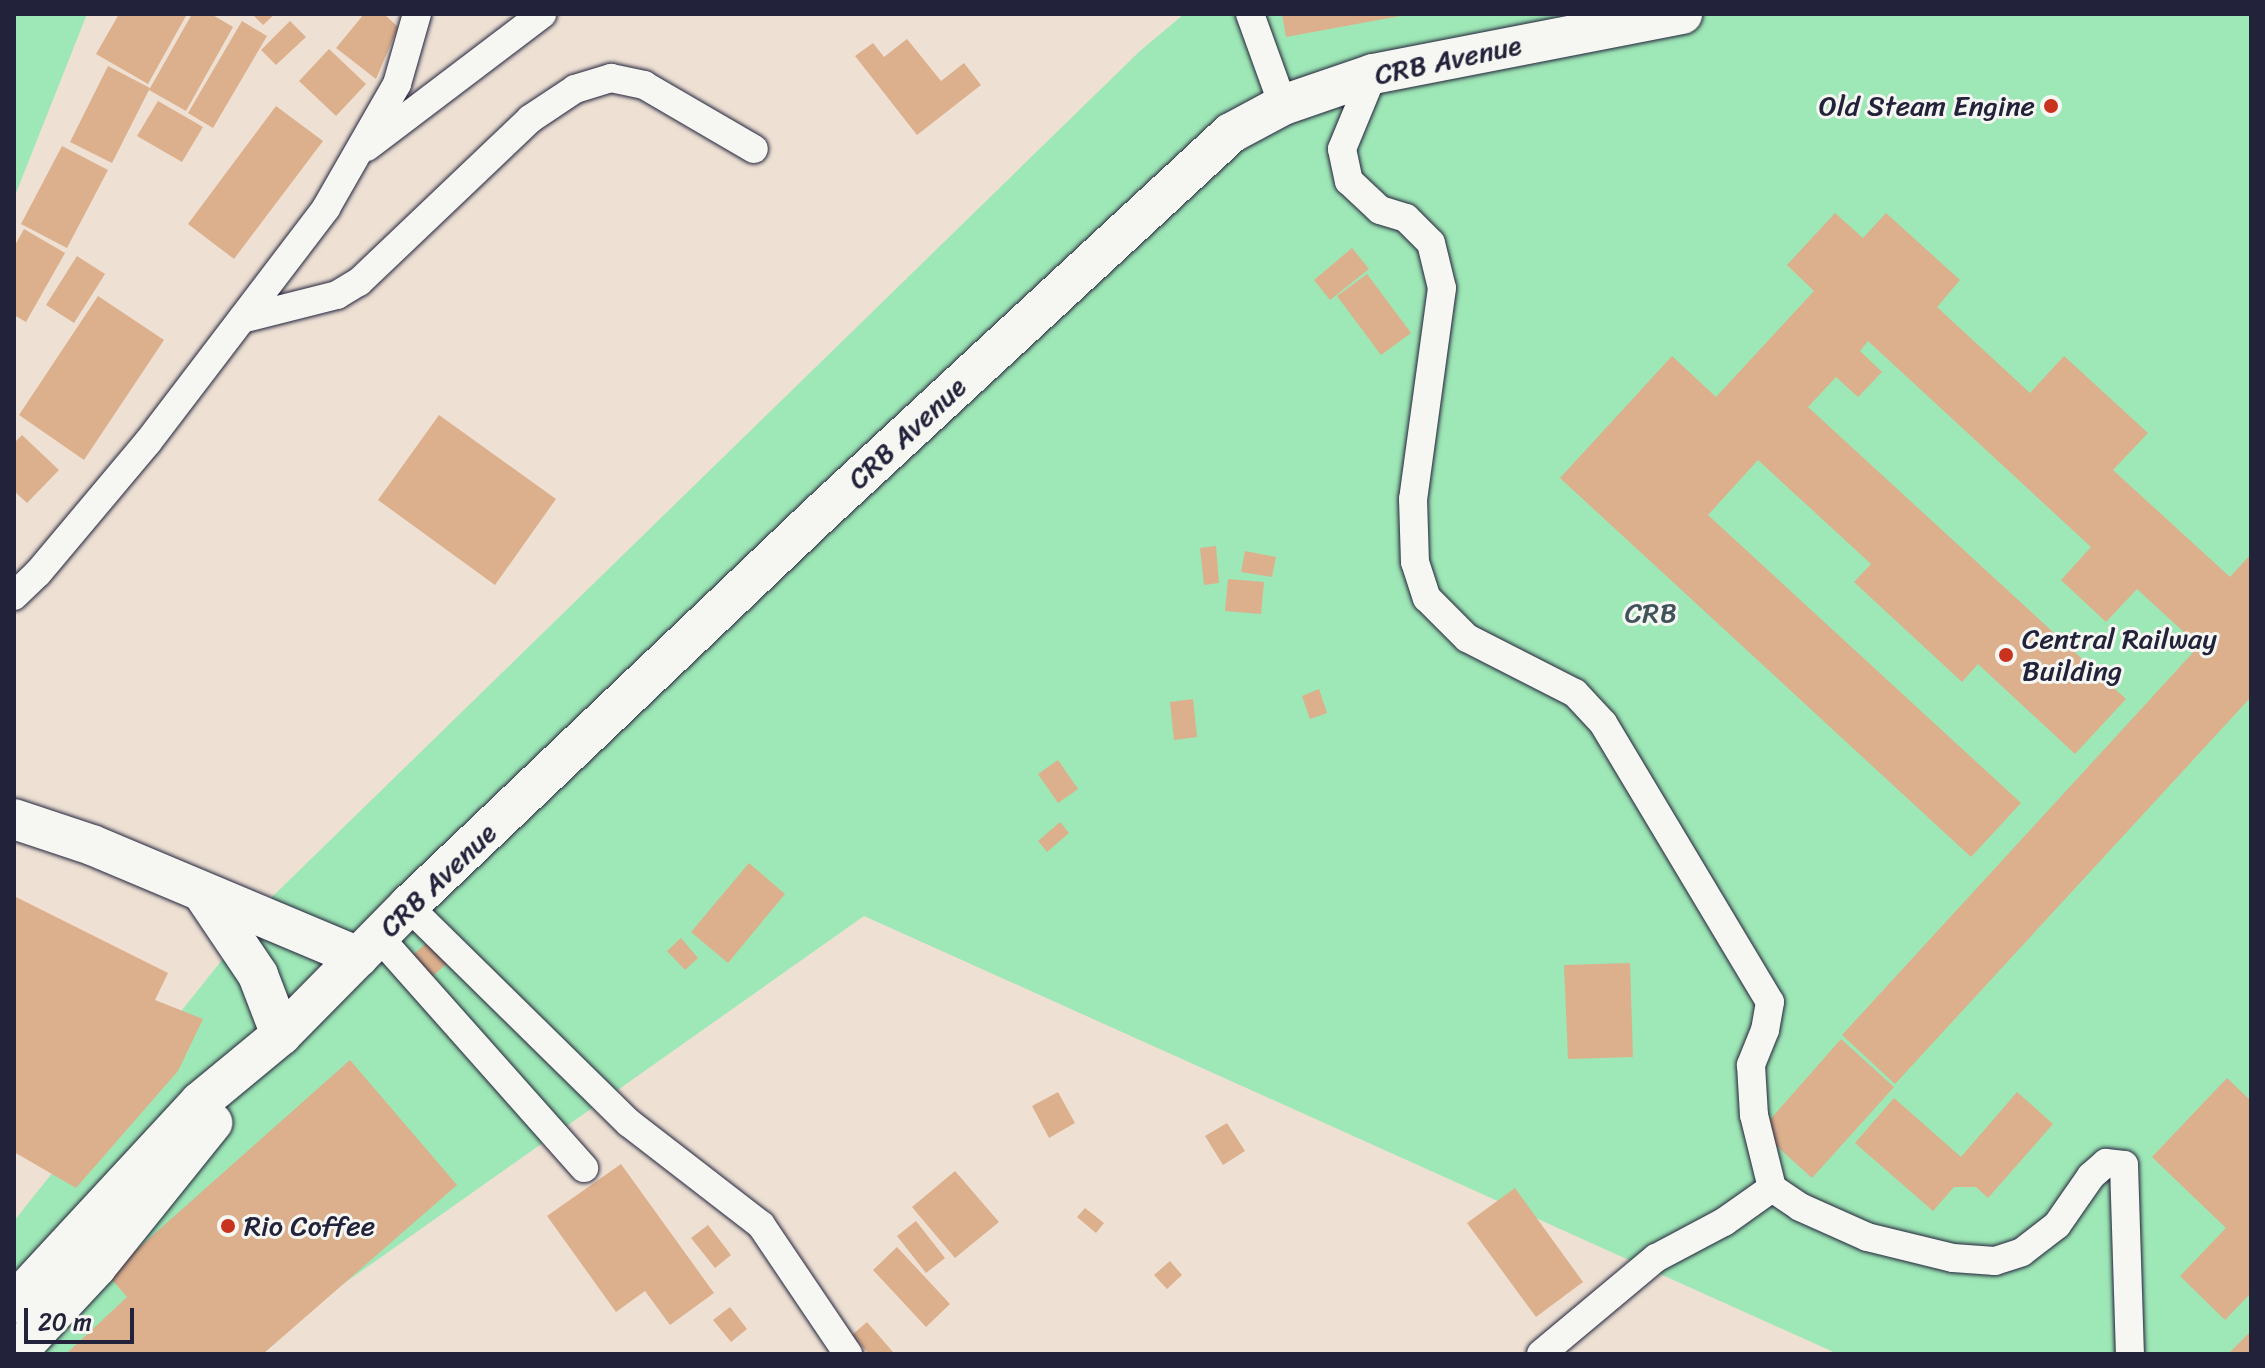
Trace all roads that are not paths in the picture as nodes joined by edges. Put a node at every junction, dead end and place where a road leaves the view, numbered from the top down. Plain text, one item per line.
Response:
1 (417, 14) edge
2 (542, 14) edge
3 (1250, 14) edge
4 (1682, 14) edge
5 (1373, 74) junction
6 (1283, 105) junction
7 (754, 149) dead end
8 (357, 155) junction
9 (242, 319) junction
10 (14, 596) edge
11 (14, 819) edge
12 (203, 893) junction
13 (408, 906) junction
14 (372, 952) junction
15 (281, 1035) junction
16 (248, 1061) junction
17 (584, 1168) dead end
18 (1772, 1188) junction
19 (14, 1303) edge
20 (15, 1354) edge
21 (848, 1354) edge
22 (1541, 1354) edge
23 (2130, 1354) edge

1 - 8 street
2 - 8 street
3 - 6 street
4 - 5 main road, CRB Avenue
5 - 6 main road, CRB Avenue
5 - 18 street
6 - 13 main road, CRB Avenue
7 - 9 street
8 - 9 street
9 - 10 street
11 - 12 main road
12 - 14 main road
12 - 15 main road
13 - 14 main road, CRB Avenue
13 - 21 street
14 - 15 main road, CRB Avenue
14 - 17 street
15 - 16 main road, CRB Avenue
16 - 19 main road, CRB Avenue
16 - 20 main road, CRB Avenue
18 - 22 street
18 - 23 street

